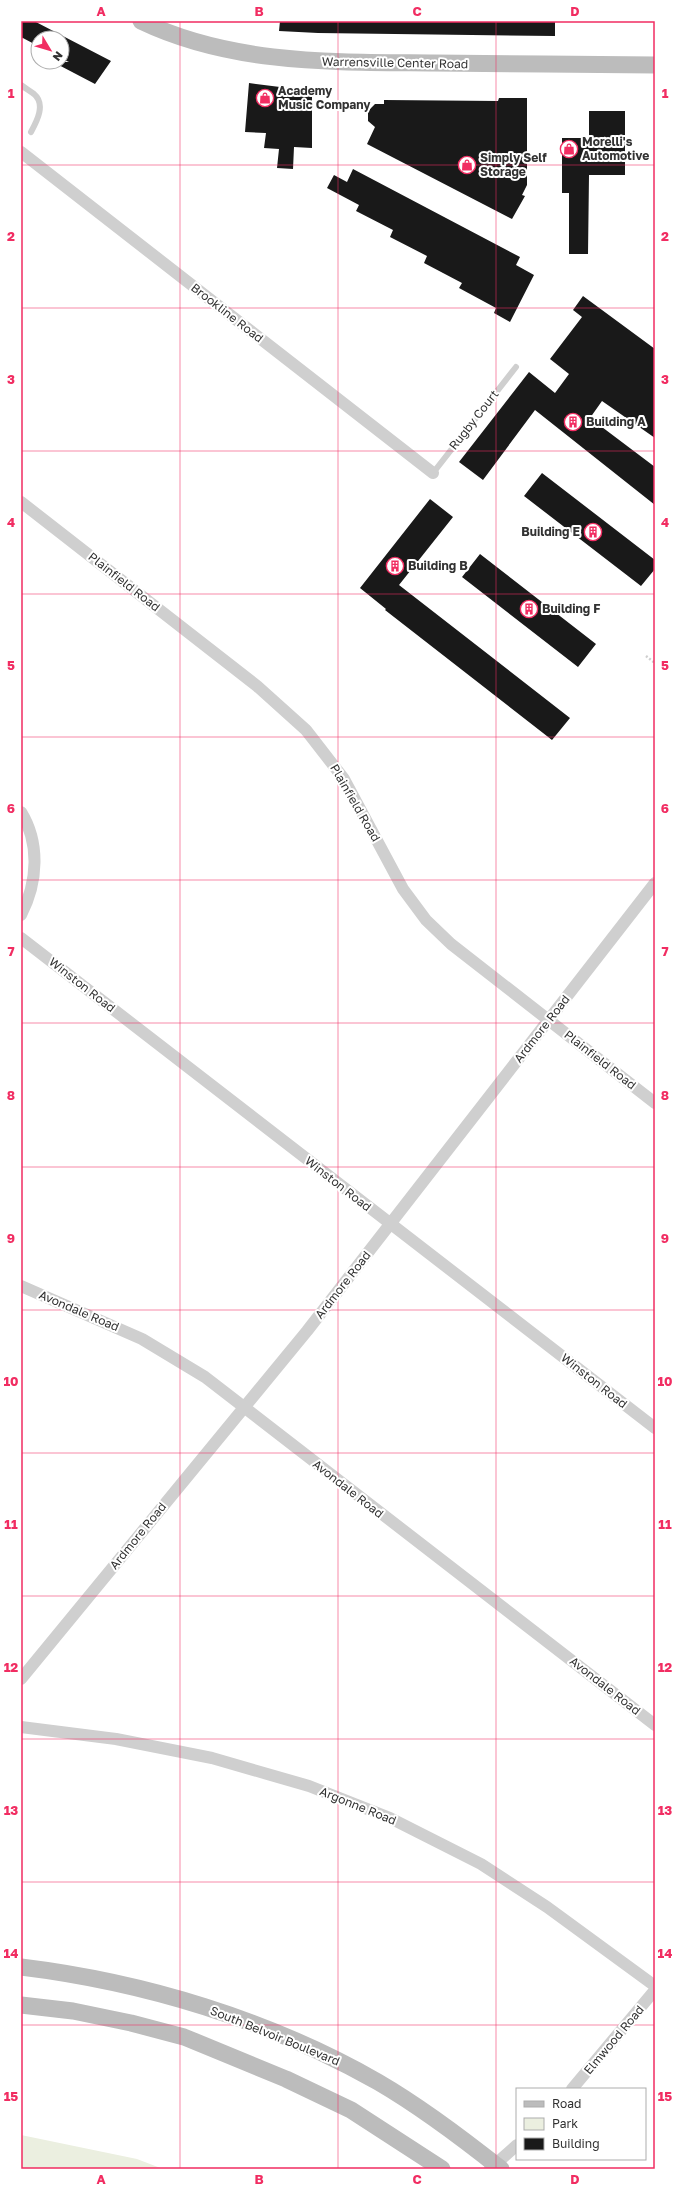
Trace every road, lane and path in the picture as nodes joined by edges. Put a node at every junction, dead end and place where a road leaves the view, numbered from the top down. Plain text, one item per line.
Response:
1 (141, 21) edge
2 (655, 65) edge
3 (21, 85) edge
4 (31, 132) dead end
5 (21, 152) edge
6 (516, 367) dead end
7 (433, 473) joint
8 (21, 502) edge
9 (646, 656) dead end
10 (655, 663) edge
11 (21, 812) edge
12 (655, 883) edge
13 (21, 915) edge
14 (21, 938) edge
15 (549, 1021) junction
16 (655, 1103) edge
17 (391, 1225) junction
18 (21, 1286) edge
19 (243, 1407) junction
20 (655, 1428) edge
21 (21, 1679) edge
22 (655, 1725) edge
23 (21, 1727) edge
24 (21, 1968) edge
25 (655, 1986) edge
26 (655, 1990) edge
27 (21, 2005) edge
28 (573, 2088) edge
29 (516, 2146) edge
30 (495, 2167) edge
31 (442, 2169) edge

1 - 2 street, Warrensville Center Road
3 - 4 lane
5 - 7 street, Brookline Road
6 - 7 lane, Rugby Court
8 - 15 street, Plainfield Road
9 - 10 path
11 - 13 street
12 - 15 street, Ardmore Road
14 - 17 street, Winston Road
15 - 16 street, Plainfield Road
15 - 17 street, Ardmore Road
17 - 19 street, Ardmore Road
17 - 20 street, Winston Road
18 - 19 street, Avondale Road
19 - 21 street, Ardmore Road
19 - 22 street, Avondale Road
23 - 25 street, Argonne Road
24 - 30 street, South Belvoir Boulevard
26 - 28 street, Elmwood Road
27 - 31 street
29 - 30 street

